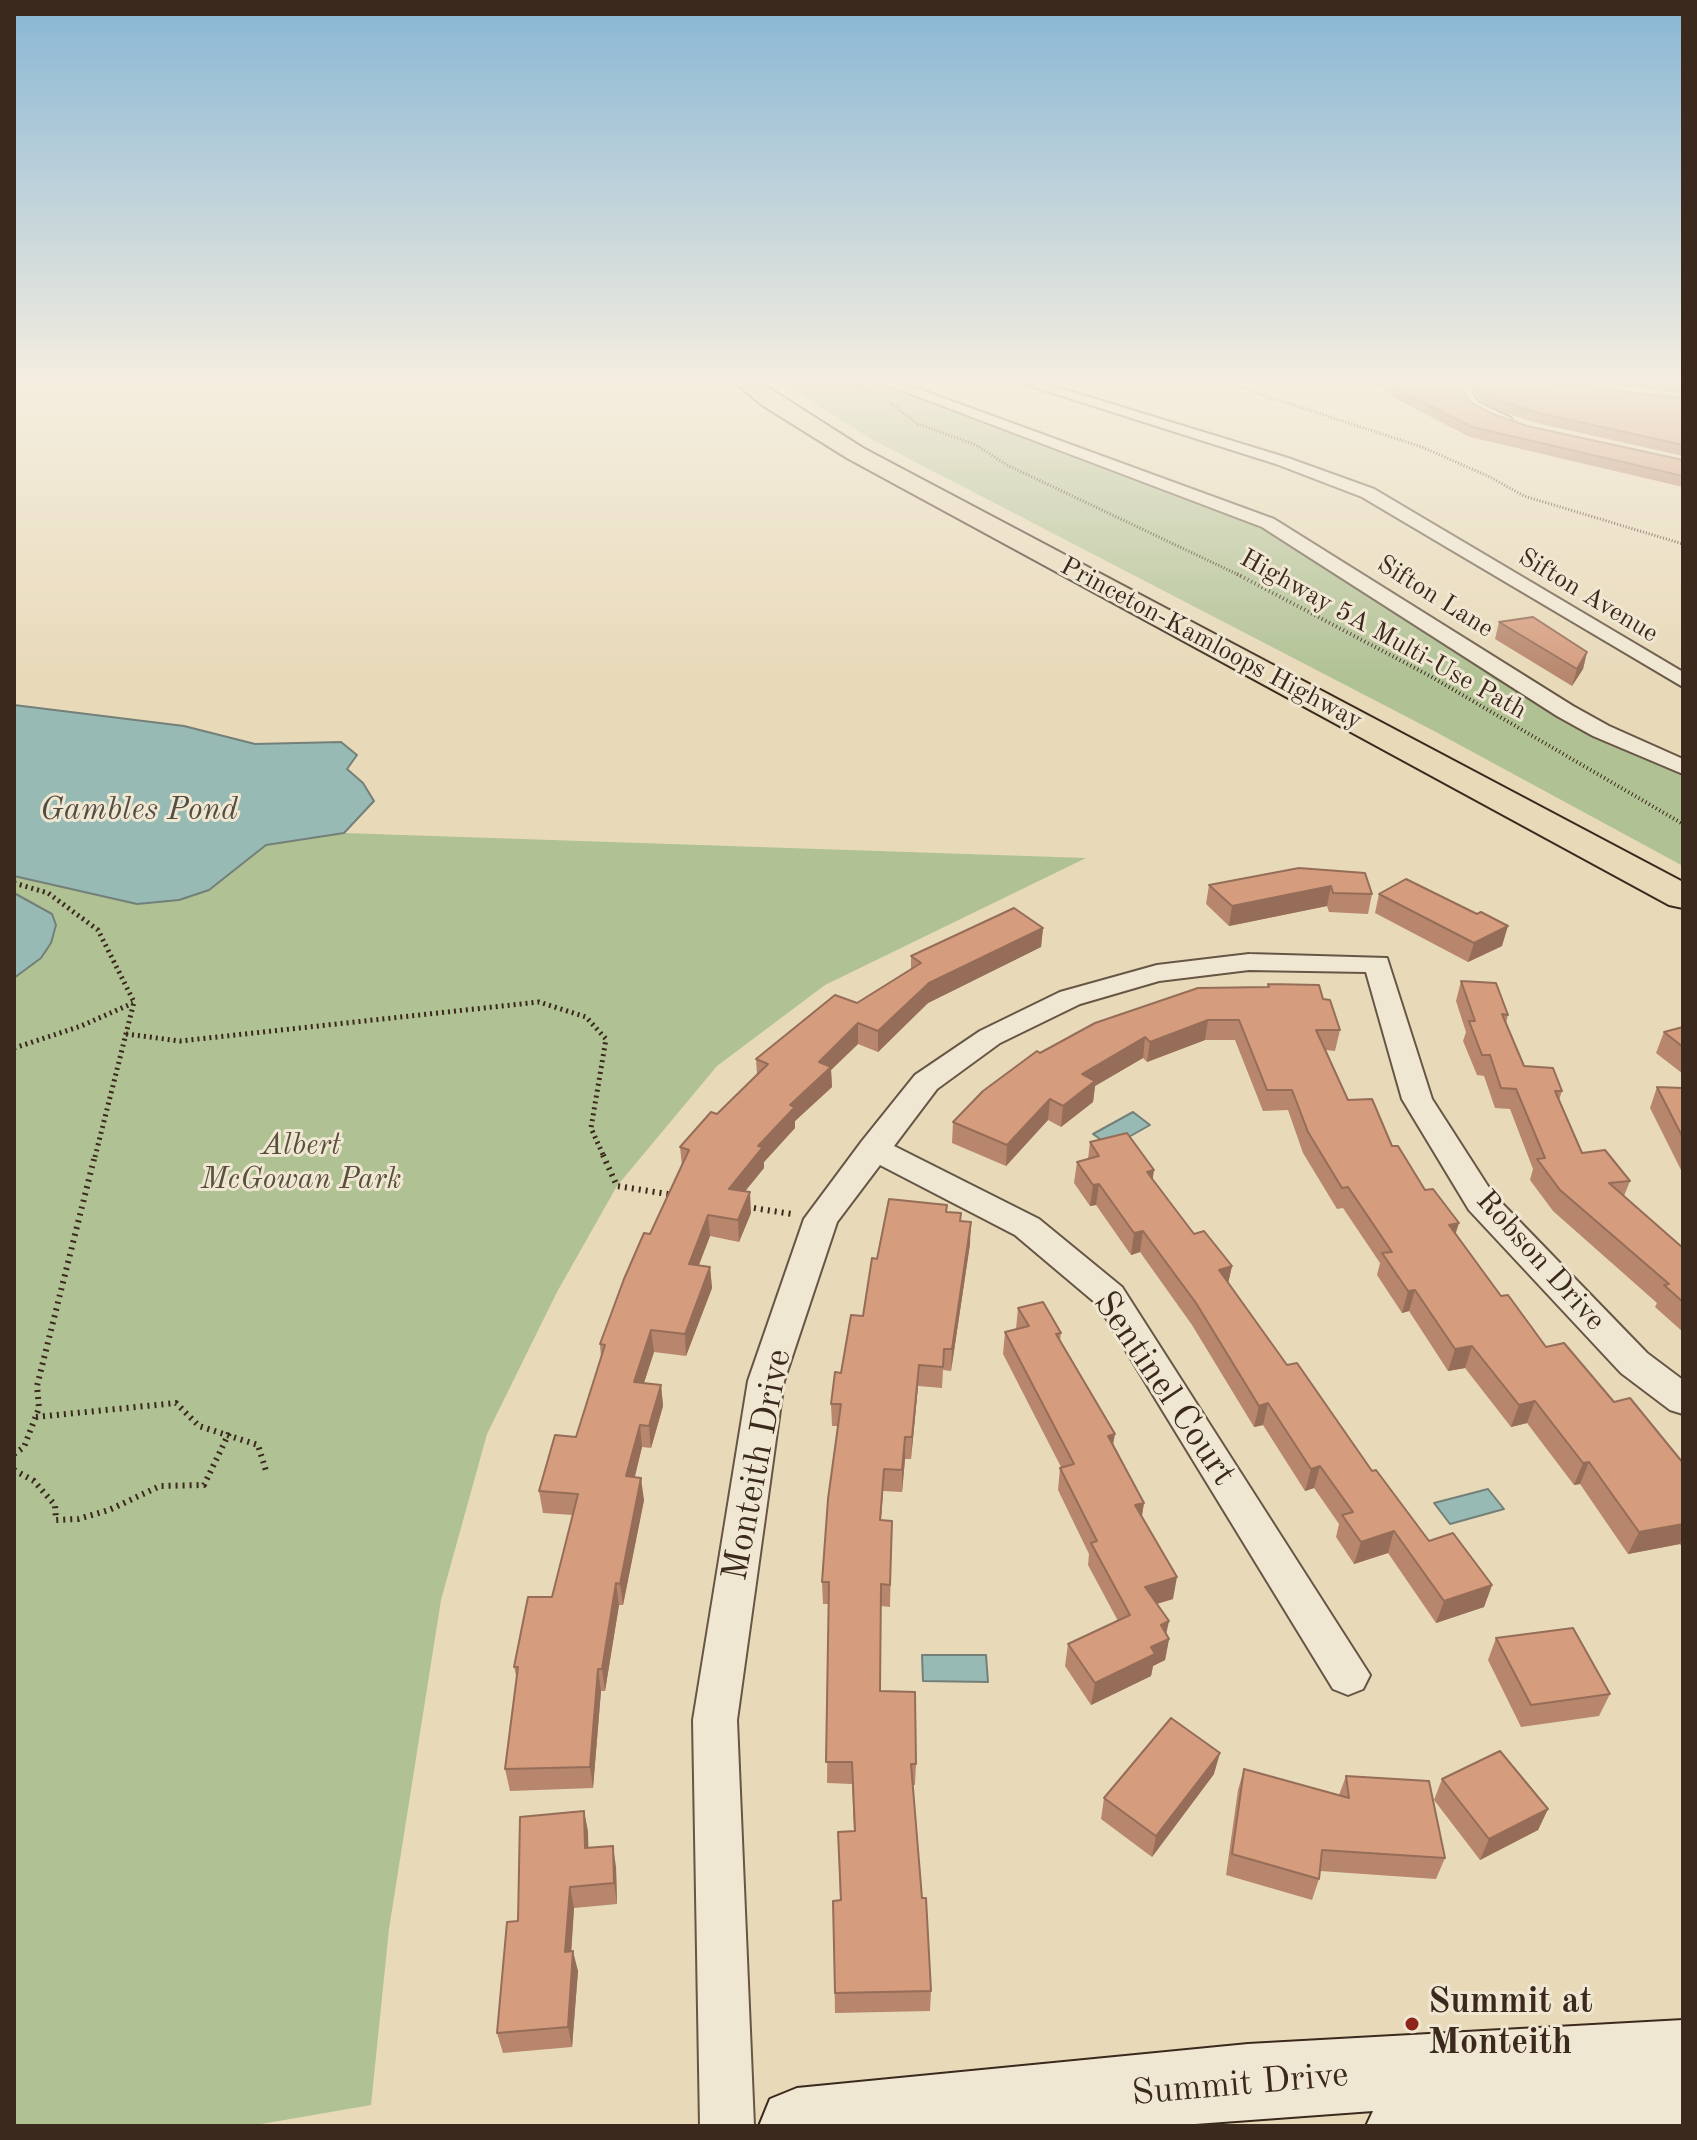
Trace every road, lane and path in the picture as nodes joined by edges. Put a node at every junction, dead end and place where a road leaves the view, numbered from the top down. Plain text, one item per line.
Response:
1 (907, 481) edge
2 (935, 481) edge
3 (1041, 481) edge
4 (1147, 481) edge
5 (1335, 481) edge
6 (1495, 481) edge
7 (1683, 544) edge
8 (1683, 681) edge
9 (1683, 767) edge
10 (1683, 824) edge
11 (1683, 875) edge
12 (14, 883) edge
13 (1683, 897) edge
14 (1377, 964) joint
15 (134, 1002) junction
16 (126, 1034) junction
17 (14, 1048) edge
18 (873, 1148) junction
19 (677, 1196) edge
20 (737, 1205) edge
21 (821, 1219) junction
22 (1683, 1400) edge
23 (36, 1417) junction
24 (229, 1433) junction
25 (14, 1454) edge
26 (14, 1470) edge
27 (267, 1474) dead end
28 (1348, 1675) dead end
29 (1683, 2057) edge
30 (1683, 2110) edge
31 (727, 2126) edge
32 (797, 2126) edge
33 (1404, 2126) edge

1 - 13 main road, Princeton-Kamloops Highway
2 - 11 main road, Princeton-Kamloops Highway
3 - 10 path, Highway 5A Multi-Use Path
4 - 9 street, Sifton Lane
5 - 8 street, Sifton Avenue
6 - 7 path
12 - 15 path
14 - 18 street, Monteith Drive
14 - 22 street, Robson Drive
15 - 16 path
15 - 17 path
16 - 19 path
16 - 23 path
18 - 21 street, Monteith Drive
18 - 28 street, Sentinel Court
20 - 21 path
21 - 31 street, Monteith Drive
23 - 24 path
23 - 25 path
24 - 26 path
24 - 27 path
29 - 32 main road, Summit Drive
30 - 33 main road

